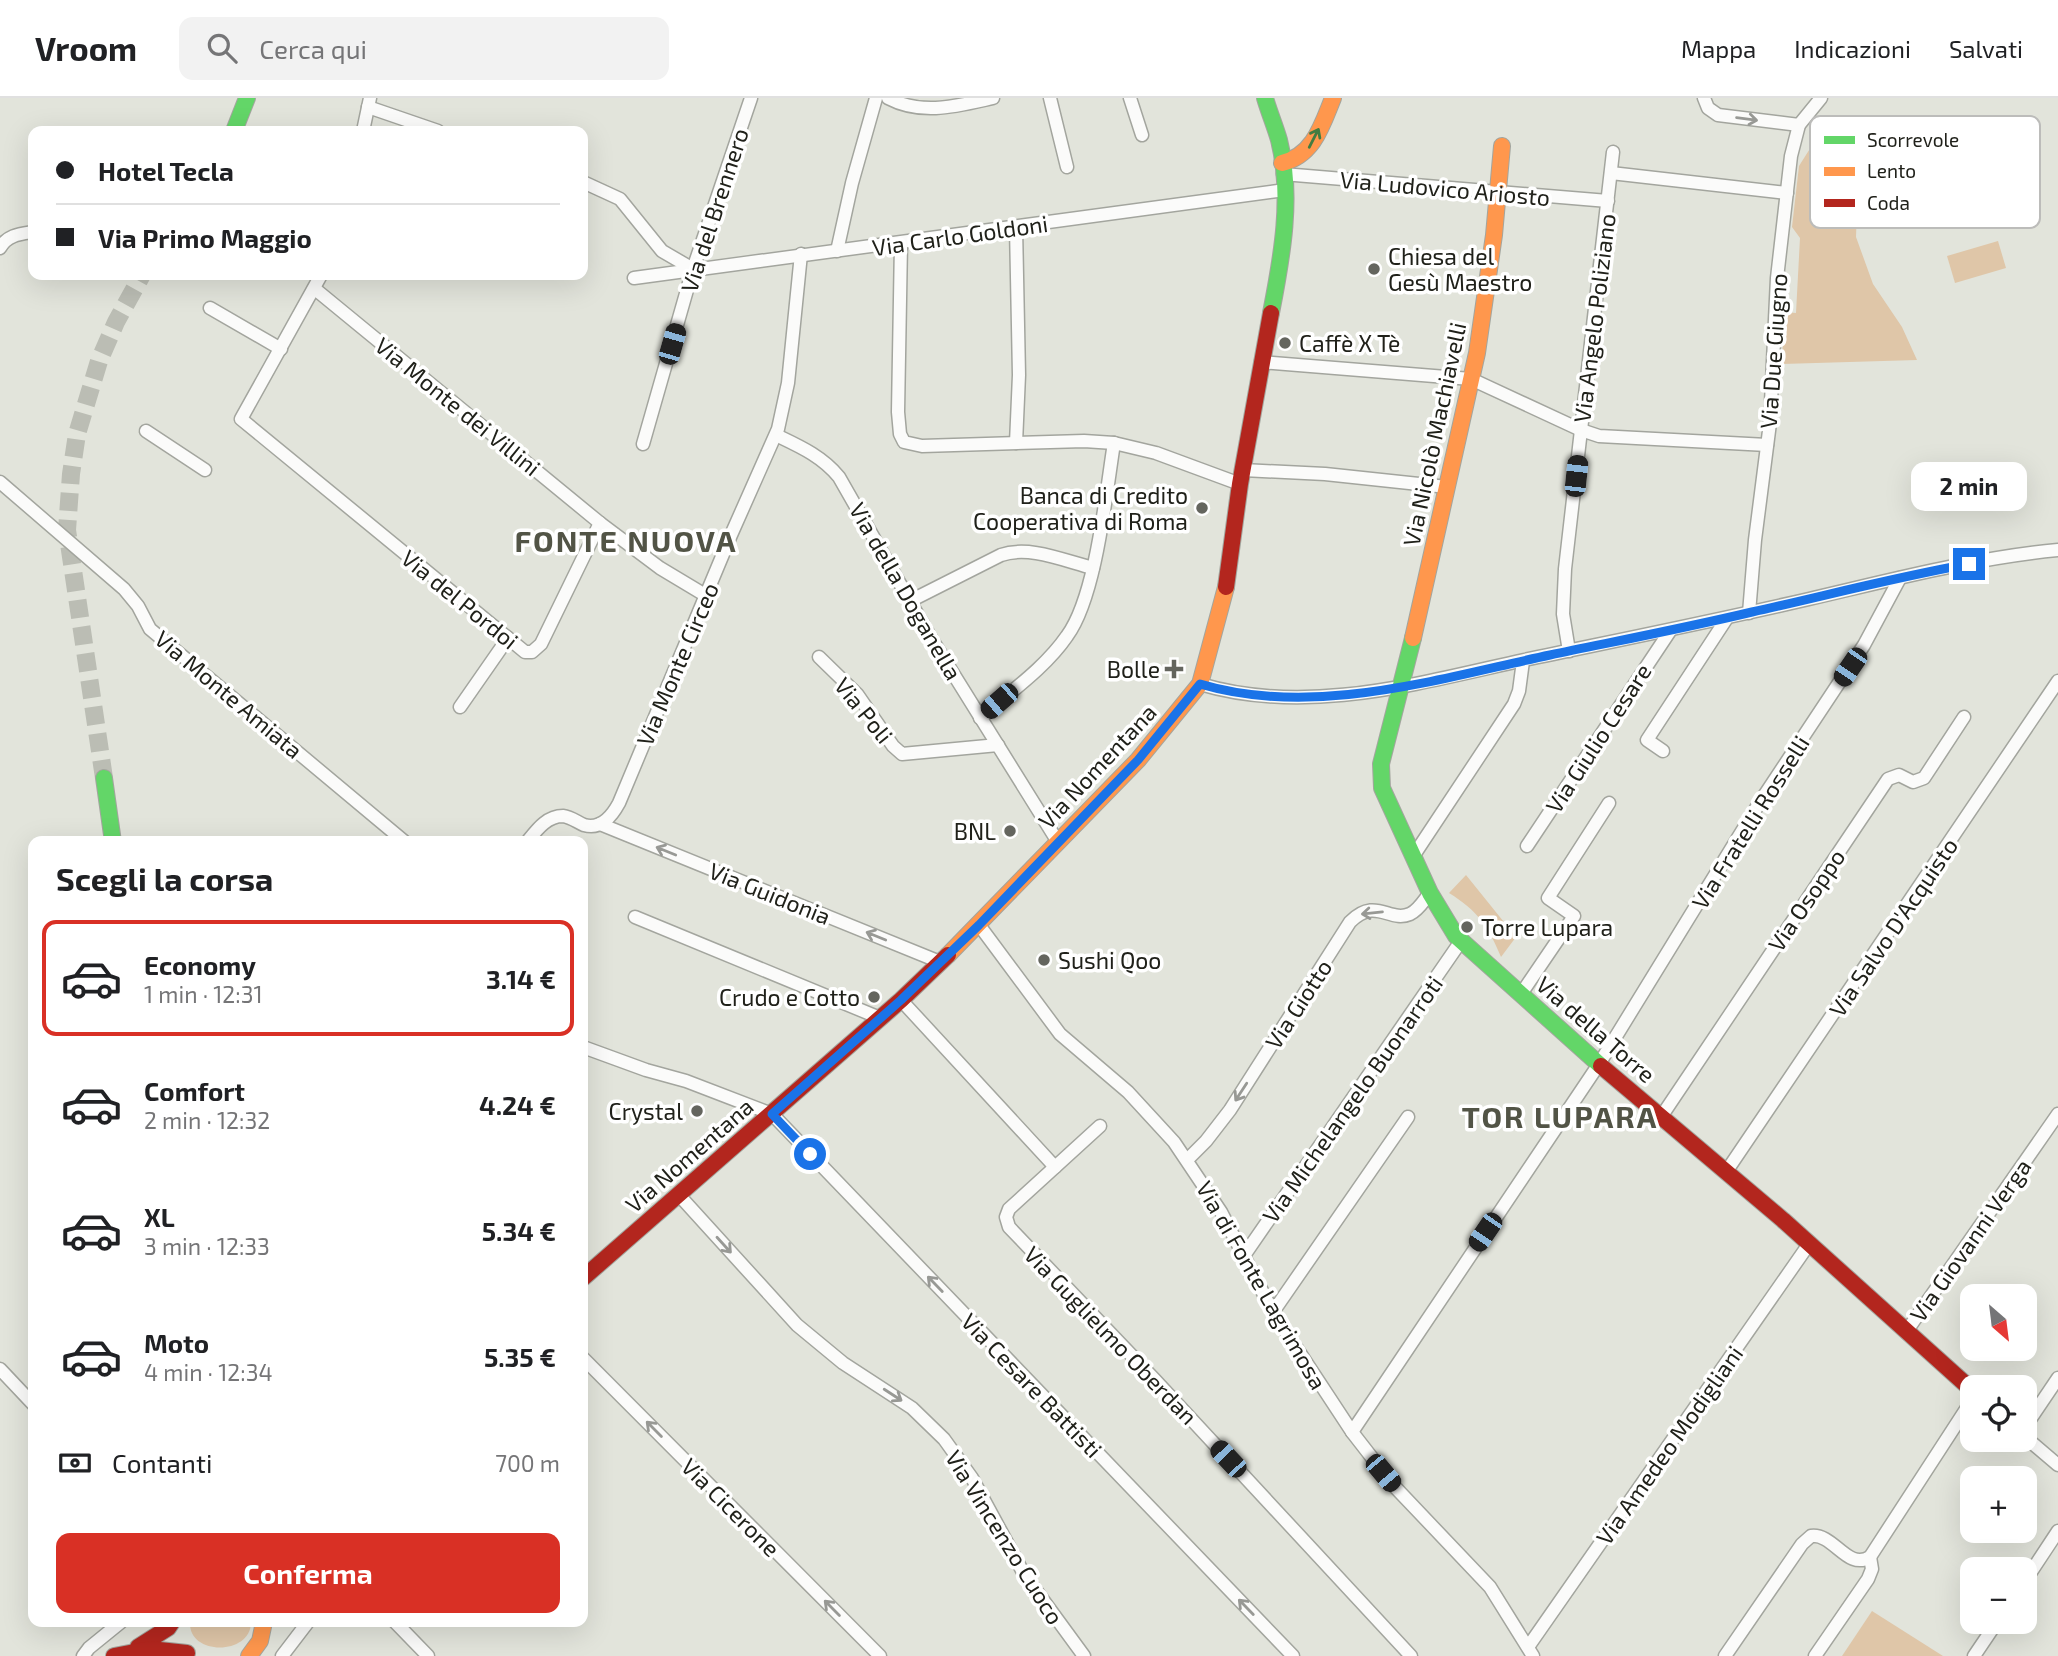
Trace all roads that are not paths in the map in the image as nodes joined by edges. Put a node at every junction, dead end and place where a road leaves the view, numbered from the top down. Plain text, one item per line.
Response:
1 (247, 98) edge
2 (751, 98) edge
3 (876, 98) edge
4 (888, 98) edge
5 (993, 98) edge
6 (1050, 98) edge
7 (1130, 98) edge
8 (1265, 98) edge
9 (1333, 98) edge
10 (1704, 98) edge
11 (1821, 98) edge
12 (369, 102) edge
13 (1799, 125) junction
14 (236, 126) edge
15 (364, 126) edge
16 (426, 126) edge
17 (1142, 135) dead end
18 (1502, 146) dead end
19 (1613, 152) dead end
20 (1067, 167) dead end
21 (1611, 173) junction
22 (1284, 176) junction
23 (588, 184) edge
24 (1498, 193) junction
25 (1787, 193) junction
26 (1608, 201) junction
27 (1016, 227) junction
28 (28, 233) edge
29 (901, 243) junction
30 (0, 248) edge
31 (837, 251) junction
32 (801, 254) junction
33 (693, 269) junction
34 (634, 278) dead end
35 (319, 280) edge
36 (316, 289) junction
37 (210, 308) dead end
38 (281, 349) junction
39 (1261, 362) junction
40 (1471, 379) junction
41 (1581, 430) junction
42 (146, 431) dead end
43 (776, 435) junction
44 (1016, 443) junction
45 (1114, 443) junction
46 (643, 444) dead end
47 (1767, 445) junction
48 (205, 470) dead end
49 (1241, 477) junction
50 (0, 482) edge
51 (1447, 487) junction
52 (600, 523) junction
53 (2058, 550) edge
54 (1093, 568) junction
55 (1900, 579) junction
56 (705, 595) junction
57 (910, 601) junction
58 (1749, 613) junction
59 (1727, 618) junction
60 (1670, 631) junction
61 (508, 638) junction
62 (1569, 651) junction
63 (818, 657) dead end
64 (1523, 661) junction
65 (2058, 681) edge
66 (1200, 684) junction
67 (1400, 686) junction
68 (460, 707) dead end
69 (1964, 717) dead end
70 (980, 718) junction
71 (998, 745) junction
72 (1663, 751) dead end
73 (104, 778) tunnel mouth
74 (1609, 803) dead end
75 (600, 824) junction
76 (112, 836) edge
77 (398, 836) edge
78 (532, 836) edge
79 (1058, 842) junction
80 (1527, 846) dead end
81 (1414, 855) junction
82 (1430, 893) junction
83 (635, 917) dead end
84 (979, 925) junction
85 (1461, 941) junction
86 (940, 962) junction
87 (1521, 994) junction
88 (901, 1000) junction
89 (880, 1018) junction
90 (588, 1049) edge
91 (1599, 1064) junction
92 (772, 1114) junction
93 (2058, 1114) edge
94 (1661, 1116) junction
95 (1408, 1117) dead end
96 (1100, 1126) dead end
97 (1187, 1160) junction
98 (1055, 1167) junction
99 (1727, 1172) junction
100 (678, 1194) junction
101 (1809, 1244) junction
102 (1243, 1257) junction
103 (588, 1274) edge
104 (1273, 1312) junction
105 (1906, 1332) junction
106 (588, 1363) edge
107 (0, 1369) edge
108 (2058, 1378) edge
109 (1960, 1379) edge
110 (28, 1399) edge
111 (2037, 1409) edge
112 (1960, 1418) edge
113 (1352, 1432) junction
114 (2037, 1447) edge
115 (2058, 1465) edge
116 (2058, 1531) edge
117 (1870, 1557) junction
118 (2037, 1563) edge
119 (115, 1627) edge
120 (168, 1627) edge
121 (176, 1627) edge
122 (263, 1627) edge
123 (304, 1627) edge
124 (400, 1627) edge
125 (1989, 1634) edge
126 (132, 1650) junction
127 (1530, 1652) edge
128 (188, 1654) edge
129 (83, 1656) edge
130 (114, 1656) edge
131 (250, 1656) edge
132 (282, 1656) edge
133 (428, 1656) edge
134 (880, 1656) edge
135 (1084, 1656) edge
136 (1293, 1656) edge
137 (1411, 1656) edge
138 (1725, 1656) edge
139 (1815, 1656) edge
140 (1974, 1656) edge

1 - 14 street
2 - 33 street, Via del Brennero
3 - 31 street
4 - 5 street
6 - 20 street
7 - 17 street
8 - 22 street, Via Nomentana
22 -> 9 street
10 -> 13 street
11 - 13 street, Via Due Giugno
12 - 15 street
12 - 16 street
13 - 25 street, Via Due Giugno
18 - 24 street, Via Nicolò Machiavelli
19 - 21 street, Via Angelo Poliziano
21 - 25 street
21 - 26 street, Via Angelo Poliziano
22 - 24 street, Via Ludovico Ariosto
22 - 27 street, Via Carlo Goldoni
22 - 39 street, Via Nomentana
23 - 33 street
24 - 26 street, Via Ludovico Ariosto
24 - 40 street, Via Nicolò Machiavelli
25 - 47 street, Via Due Giugno
26 - 41 street, Via Angelo Poliziano
27 - 29 street, Via Carlo Goldoni
27 - 44 street
28 - 30 street
29 - 31 street, Via Carlo Goldoni
29 - 44 street
31 - 32 street, Via Carlo Goldoni
32 - 33 street, Via Carlo Goldoni
32 - 43 street, Via Monte Circeo
33 - 34 street, Via Carlo Goldoni
33 - 46 street, Via del Brennero
35 - 36 street
36 - 38 street
36 - 52 street, Via Monte dei Villini
37 - 38 street
38 - 61 street, Via del Pordoi
39 - 40 street
39 - 49 street, Via Nomentana
40 - 41 street
40 - 51 street, Via Nicolò Machiavelli
41 - 47 street
41 - 62 street, Via Angelo Poliziano
42 - 48 street
43 - 56 street, Via Monte Circeo
43 - 57 street, Via della Doganella
44 - 45 street
45 - 49 street
45 - 54 street
47 - 58 street, Via Due Giugno
49 - 51 street
49 - 66 street, Via Nomentana
50 - 77 street, Via Monte Amiata
51 - 67 street, Via Nicolò Machiavelli
52 - 56 street
52 - 61 street, Via del Pordoi
53 - 55 street
54 - 57 street
54 - 70 street
55 - 58 street
55 - 91 street, Via Fratelli Rosselli
56 - 75 street, Via Monte Circeo
57 - 70 street, Via della Doganella
58 - 59 street
59 - 60 street
59 - 72 street
60 - 62 street
60 - 80 street, Via Giulio Cesare
61 - 68 street
62 - 64 street
63 - 71 street, Via Poli
64 - 67 street
64 - 81 street
65 - 99 street, Via Salvo D'Acquisto
66 - 67 street
66 - 79 street, Via Nomentana
67 - 81 street, Via della Torre
69 - 94 street, Via Osoppo
70 - 71 street, Via della Doganella
71 - 79 street, Via della Doganella
73 - 76 street
74 - 87 street
75 - 78 street
86 -> 75 street, Via Guidonia
79 - 84 street, Via Nomentana
81 - 82 street, Via della Torre
82 - 85 street, Via della Torre
82 -> 97 street, Via Giotto
83 - 89 street
84 - 86 street, Via Nomentana
84 - 97 street, Via di Fonte Lagrimosa
85 - 87 street, Via della Torre
85 - 102 street, Via Michelangelo Buonarroti
86 - 88 street, Via Nomentana
87 - 91 street, Via della Torre
88 - 89 street, Via Nomentana
88 - 98 street
89 - 92 street, Via Nomentana
90 - 92 street
91 - 94 street, Via della Torre
91 - 113 street, Via Fratelli Rosselli
92 - 100 street, Via Nomentana
136 -> 92 street, Via Cesare Battisti
93 - 105 street, Via Giovanni Verga
94 - 99 street, Via della Torre
95 - 104 street
96 - 98 street, Via Guglielmo Oberdan
97 - 102 street, Via di Fonte Lagrimosa
98 - 137 street, Via Guglielmo Oberdan
99 - 101 street, Via della Torre
100 - 103 street, Via Nomentana
100 -> 135 street, Via Vincenzo Cuoco
101 - 105 street, Via della Torre
101 - 127 street, Via Amedeo Modigliani
102 - 104 street, Via di Fonte Lagrimosa
104 - 113 street, Via di Fonte Lagrimosa
105 - 109 street, Via della Torre
134 -> 106 street, Via Cicerone
107 - 110 street
108 - 111 street
112 - 117 street
113 - 127 street, Via di Fonte Lagrimosa
114 - 115 street
116 - 118 street
117 - 138 street
117 - 139 street
119 - 129 street
120 - 126 street
121 - 128 street
122 - 131 street
123 - 132 street
124 - 133 street
125 - 140 street
126 - 128 street
126 - 130 street

